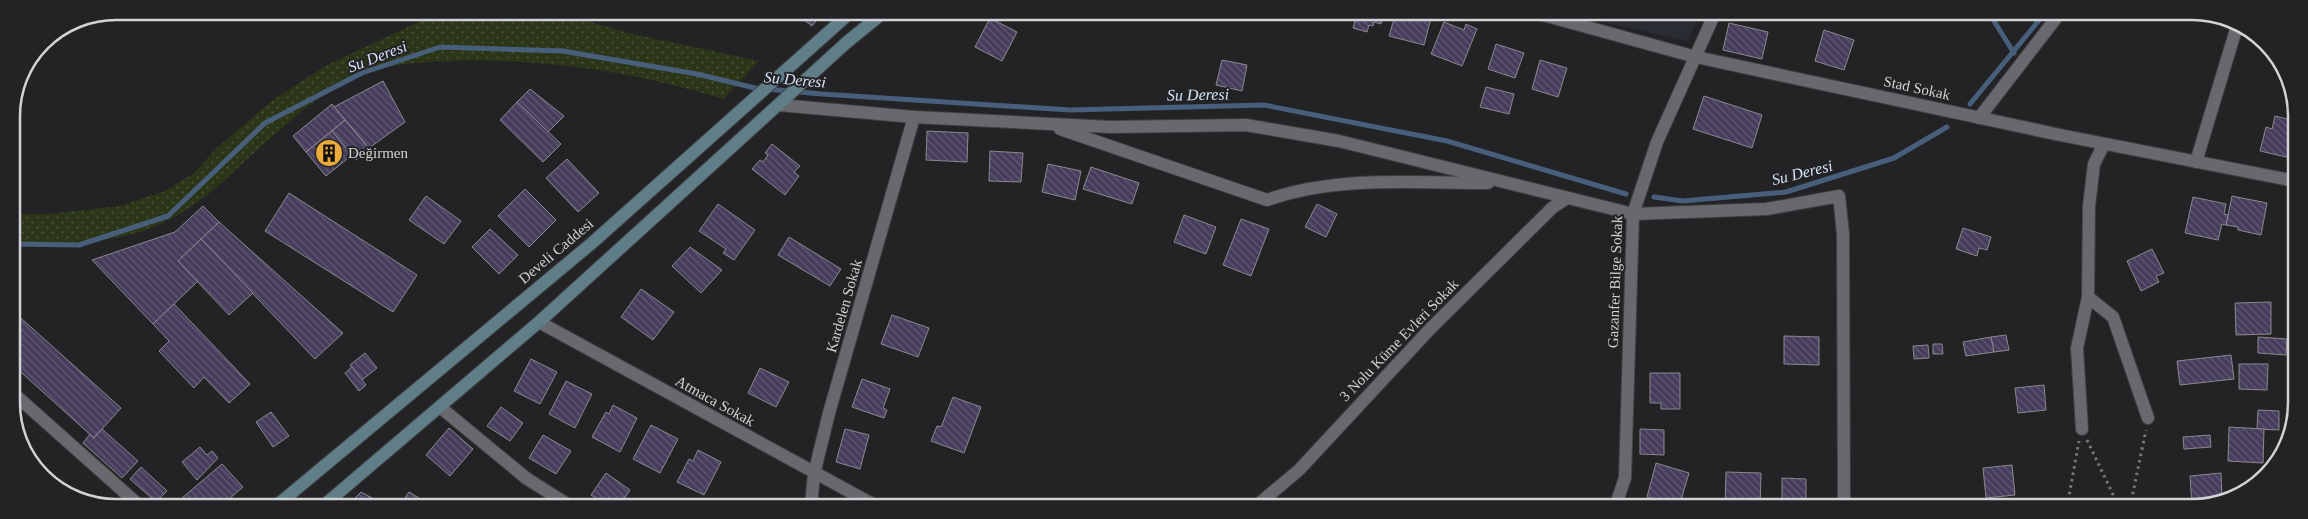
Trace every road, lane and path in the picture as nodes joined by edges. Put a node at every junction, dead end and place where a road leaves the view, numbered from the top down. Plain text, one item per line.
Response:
1 (841, 20) edge
2 (875, 20) edge
3 (1561, 20) edge
4 (1712, 20) edge
5 (2055, 20) edge
6 (2236, 30) edge
7 (1696, 57) junction
8 (784, 101) junction
9 (914, 117) junction
10 (1980, 118) junction
11 (1046, 124) junction
12 (2104, 144) junction
13 (2196, 162) junction
14 (2288, 180) edge
15 (1509, 184) junction
16 (1567, 198) junction
17 (1633, 214) junction
18 (2088, 297) junction
19 (540, 322) junction
20 (20, 399) edge
21 (440, 407) junction
22 (2148, 418) joint
23 (2082, 428) junction
24 (814, 474) junction
25 (132, 499) edge
26 (284, 499) edge
27 (331, 499) edge
28 (559, 499) edge
29 (812, 499) edge
30 (862, 499) edge
31 (1265, 499) edge
32 (1618, 499) edge
33 (1844, 499) edge
34 (2069, 499) edge
35 (2115, 499) edge
36 (2132, 499) edge

1 - 26 main road, Develi Caddesi
2 - 8 main road
3 - 7 street, Stad Sokak
4 - 7 street, Gazanfer Bilge Sokak
5 - 10 street
6 - 13 street
7 - 10 street, Stad Sokak
7 - 17 street, Gazanfer Bilge Sokak
8 - 9 street
8 - 19 main road
9 - 11 street
9 - 24 street, Kardelen Sokak
10 - 12 street, Stad Sokak
11 - 15 street
11 - 15 street
12 - 13 street, Stad Sokak
12 - 18 street
13 - 14 street, Stad Sokak
15 - 16 street
16 - 17 street
16 - 31 street, 3 Nolu Küme Evleri Sokak
17 - 32 street, Gazanfer Bilge Sokak
17 - 33 street
18 - 22 street
18 - 23 street
19 - 21 main road
19 - 24 street, Atmaca Sokak
20 - 25 street
21 - 27 main road
21 - 28 street
22 - 36 path
23 - 34 path
23 - 35 path
24 - 29 street, Kardelen Sokak
24 - 30 street, Atmaca Sokak

